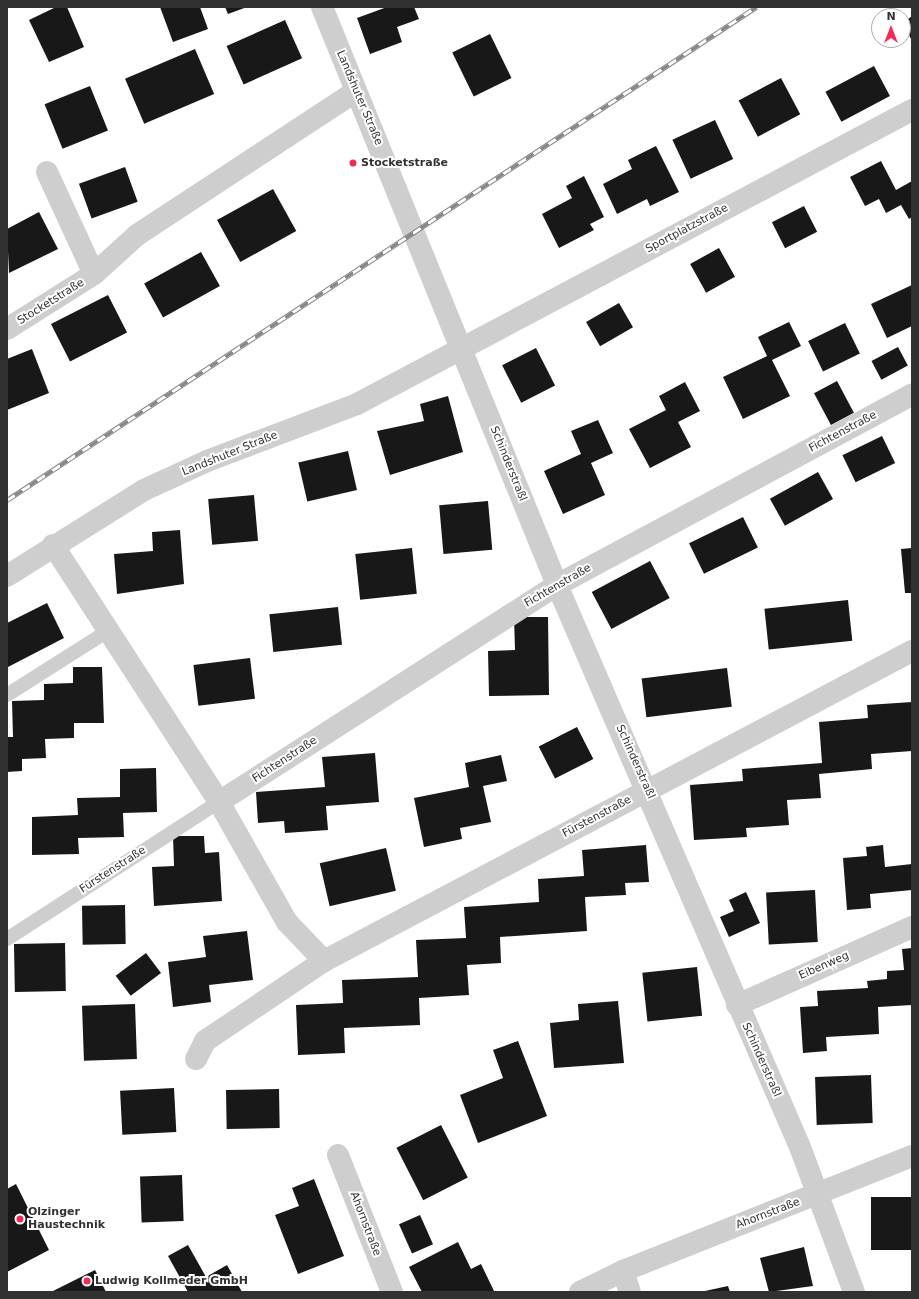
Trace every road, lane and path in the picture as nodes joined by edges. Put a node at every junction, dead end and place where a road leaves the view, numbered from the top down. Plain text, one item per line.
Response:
1 (322, 7) edge
2 (355, 92) junction
3 (912, 110) edge
4 (47, 172) dead end
5 (412, 234) joint
6 (94, 274) junction
7 (7, 330) edge
8 (461, 346) junction
9 (912, 395) edge
10 (53, 545) junction
11 (7, 576) edge
12 (557, 585) junction
13 (108, 631) junction
14 (912, 651) edge
15 (7, 695) edge
16 (648, 790) junction
17 (219, 802) junction
18 (912, 927) edge
19 (7, 939) edge
20 (324, 961) junction
21 (737, 1005) junction
22 (196, 1059) dead end
23 (338, 1155) dead end
24 (912, 1156) edge
25 (817, 1194) junction
26 (623, 1271) junction
27 (392, 1292) edge
28 (580, 1292) edge
29 (630, 1292) edge
30 (854, 1292) edge

1 - 2 street, Landshuter Straße
2 - 5 street, Landshuter Straße
2 - 6 street, Stocketstraße
3 - 8 street, Sportplatzstraße
4 - 6 street, Stocketstraße
5 - 8 street, Schinderstraßl
6 - 7 street, Stocketstraße
8 - 10 street, Landshuter Straße
8 - 12 street, Schinderstraßl
9 - 12 street, Fichtenstraße
10 - 11 street, Landshuter Straße
10 - 13 street
12 - 16 street, Schinderstraßl
12 - 17 street, Fichtenstraße
13 - 15 lane
13 - 17 street
14 - 16 street, Fürstenstraße
16 - 20 street, Fürstenstraße
16 - 21 street, Schinderstraßl
17 - 19 lane, Fürstenstraße
17 - 20 street
18 - 21 street, Eibenweg
20 - 22 street, Fürstenstraße
21 - 25 street, Schinderstraßl
23 - 27 street, Ahornstraße
24 - 25 street, Ahornstraße
25 - 26 street, Ahornstraße
25 - 30 street, Schinderstraßl
26 - 28 street, Ahornstraße
26 - 29 street

